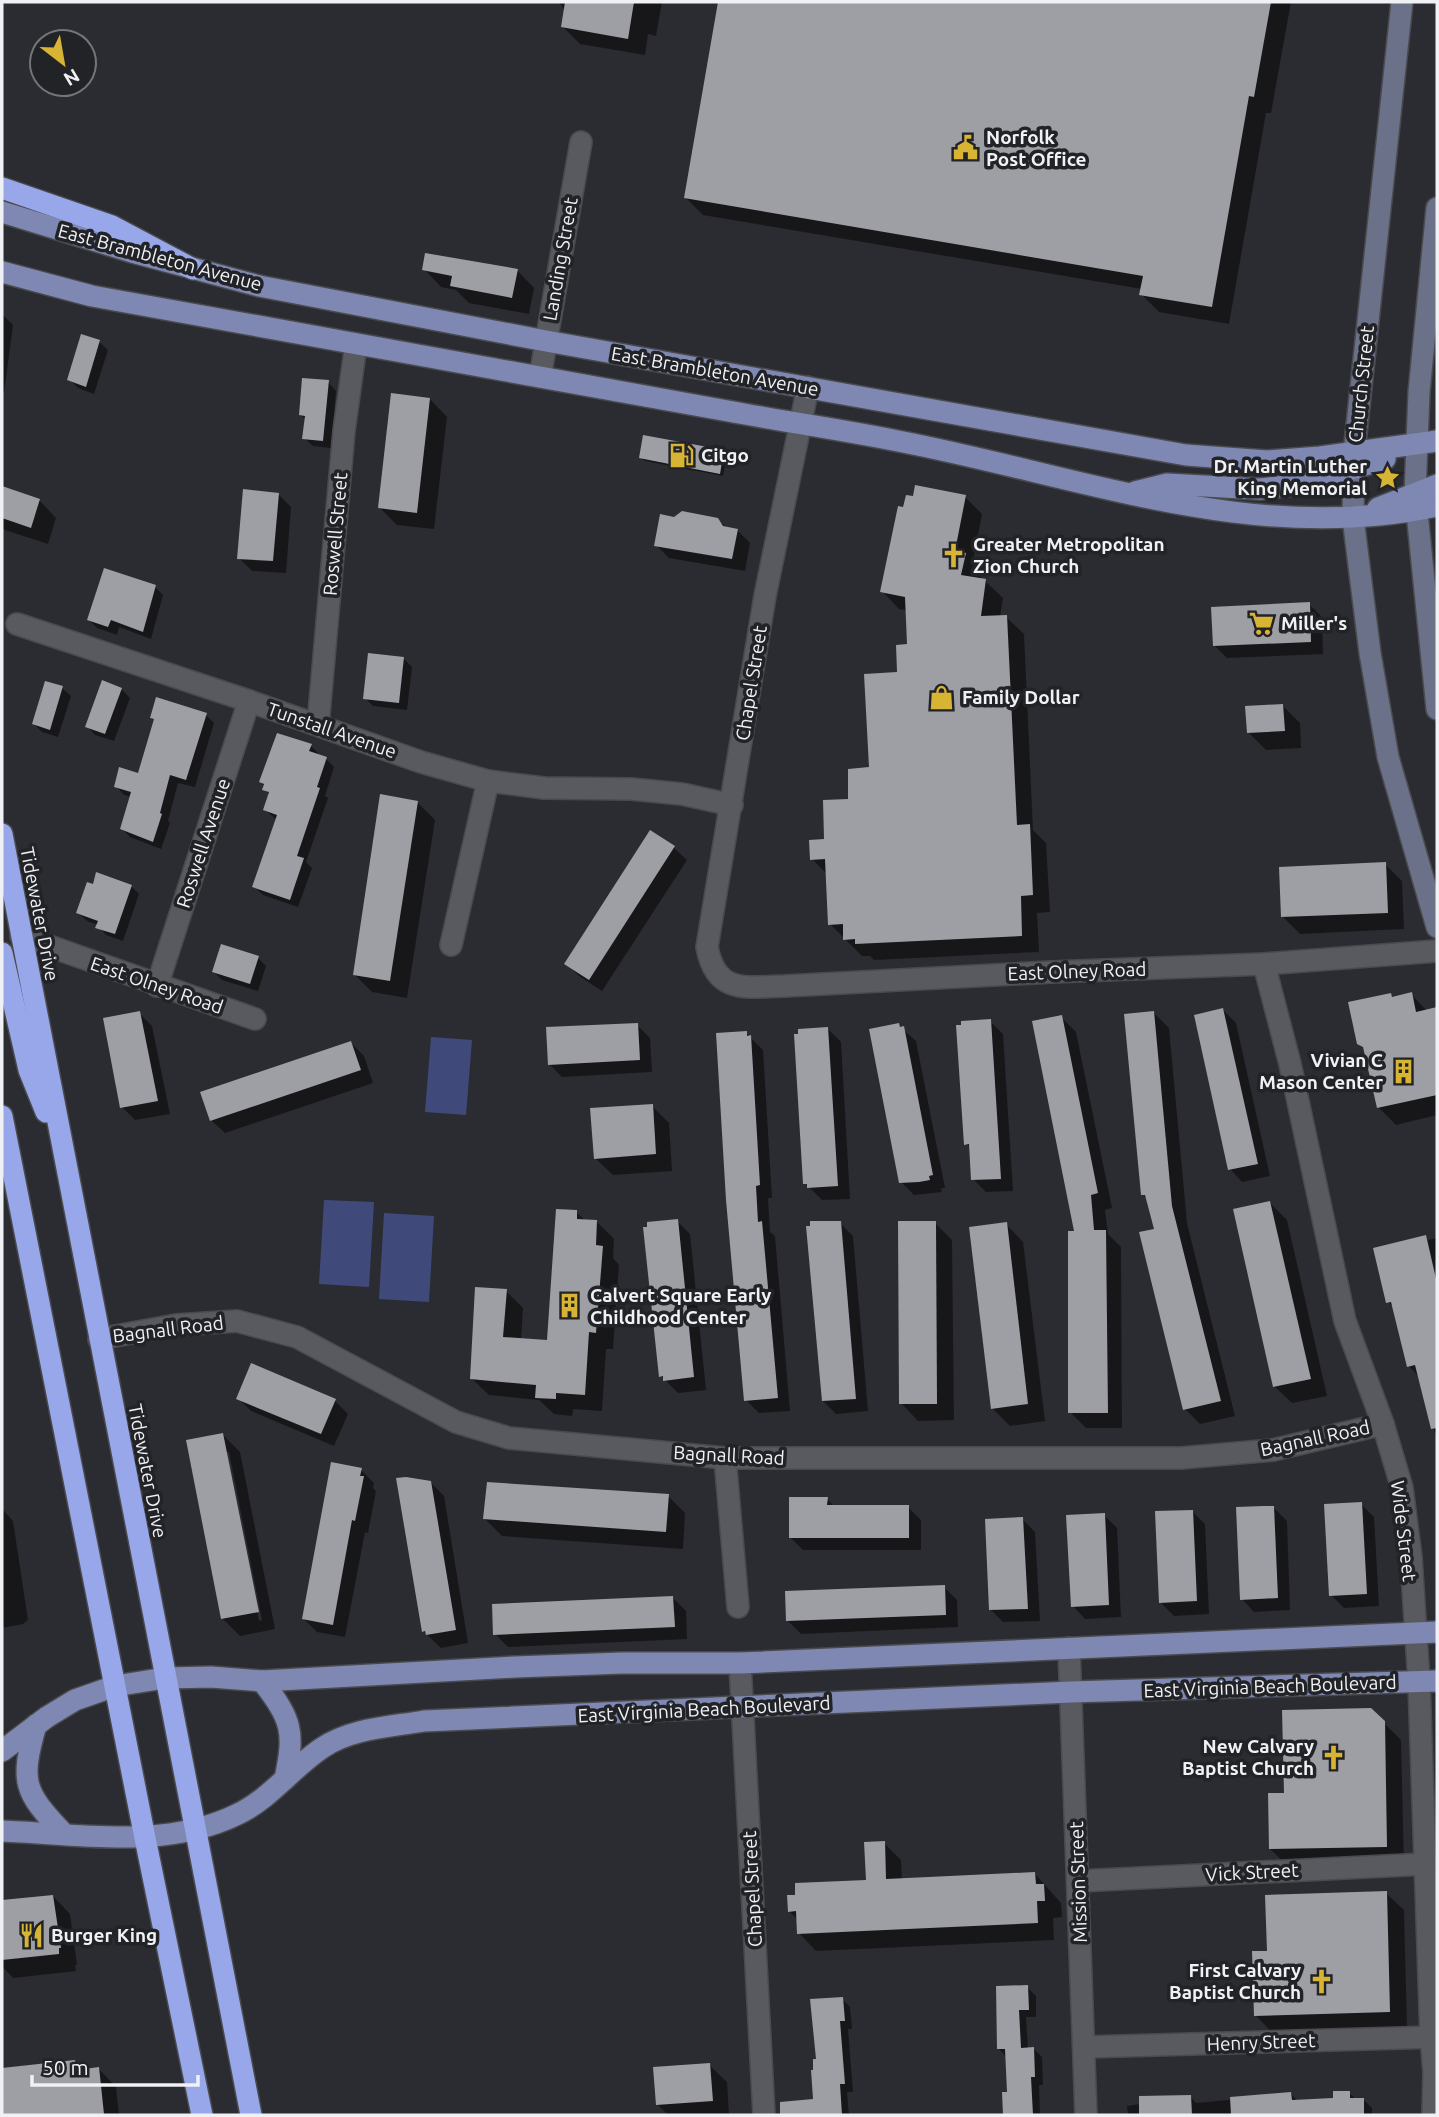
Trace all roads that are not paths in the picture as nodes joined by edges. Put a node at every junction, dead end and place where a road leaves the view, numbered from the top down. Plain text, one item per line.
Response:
1 (1402, 2) edge
2 (581, 142) dead end
3 (2, 188) edge
4 (1437, 208) edge
5 (2, 212) edge
6 (193, 269) junction
7 (2, 272) edge
8 (546, 341) junction
9 (356, 344) junction
10 (540, 377) junction
11 (808, 387) junction
12 (800, 424) junction
13 (1437, 441) edge
14 (1415, 444) junction
15 (1354, 461) junction
16 (1437, 485) edge
17 (1126, 494) junction
18 (1415, 502) junction
19 (1437, 506) edge
20 (1353, 518) junction
21 (17, 624) dead end
22 (249, 701) junction
23 (1437, 709) edge
24 (318, 725) junction
25 (488, 781) junction
26 (732, 805) junction
27 (2, 834) edge
28 (1437, 927) edge
29 (21, 936) junction
30 (451, 945) dead end
31 (1437, 951) edge
32 (2, 953) edge
33 (1264, 964) junction
34 (719, 976) joint
35 (157, 986) junction
36 (254, 1018) dead end
37 (2, 1115) edge
38 (6, 1156) edge
39 (65, 1156) junction
40 (99, 1339) junction
41 (1383, 1424) junction
42 (725, 1458) junction
43 (738, 1606) dead end
44 (1427, 1632) edge
45 (1069, 1648) junction
46 (740, 1663) junction
47 (164, 1678) junction
48 (262, 1681) junction
49 (1428, 1682) edge
50 (115, 1686) junction
51 (1071, 1692) junction
52 (742, 1708) junction
53 (36, 1725) junction
54 (2, 1752) edge
55 (285, 1779) junction
56 (195, 1829) junction
57 (2, 1831) edge
58 (64, 1834) junction
59 (145, 1838) junction
60 (1426, 1864) junction
61 (1079, 1881) junction
62 (1434, 1979) edge
63 (1434, 2037) edge
64 (1084, 2047) junction
65 (1434, 2072) junction
66 (202, 2115) edge
67 (251, 2115) edge
68 (764, 2115) edge
69 (1086, 2115) edge
70 (1422, 2115) edge
71 (1433, 2115) edge

1 - 15 main road, Church Street
2 - 8 street, Landing Street
3 - 6 highway
4 - 14 main road
5 - 6 main road, East Brambleton Avenue
6 - 8 main road, East Brambleton Avenue
7 - 9 main road, East Brambleton Avenue
8 - 10 street, Landing Street
8 - 11 main road, East Brambleton Avenue
9 - 10 main road, East Brambleton Avenue
9 - 24 street, Roswell Street
10 - 12 main road, East Brambleton Avenue
11 - 12 street, Chapel Street
11 - 15 main road, East Brambleton Avenue
12 - 17 main road, East Brambleton Avenue
12 - 26 street, Chapel Street
13 - 14 main road, East Brambleton Avenue
14 - 15 main road, East Brambleton Avenue
14 - 18 main road
15 - 17 main road
15 - 20 main road, Church Street
16 - 18 main road
17 - 20 main road, East Brambleton Avenue
18 - 19 main road, East Brambleton Avenue
18 - 20 main road, East Brambleton Avenue
18 - 23 main road
20 - 28 main road, Church Street
21 - 22 street, Tunstall Avenue
22 - 24 street, Tunstall Avenue
22 - 35 street, Roswell Avenue
24 - 25 street, Tunstall Avenue
25 - 26 street
25 - 30 street
26 - 34 street, Chapel Street
27 - 29 highway, Tidewater Drive
29 - 35 street, East Olney Road
29 - 39 highway, Tidewater Drive
31 - 33 street, East Olney Road
32 - 39 highway
33 - 34 street, East Olney Road
33 - 41 street, Wide Street
35 - 36 street, East Olney Road
37 - 38 highway
38 - 50 highway
39 - 40 highway, Tidewater Drive
40 - 42 street, Bagnall Road
40 - 47 highway, Tidewater Drive
41 - 42 street, Bagnall Road
41 - 44 street, Wide Street
42 - 43 street
44 - 45 main road
44 - 49 street, Wide Street
45 - 46 main road
45 - 51 street, Mission Street
46 - 48 main road
46 - 52 street, Chapel Street
47 - 48 main road
47 - 50 main road
47 - 56 highway, Tidewater Drive
48 - 55 main road
49 - 51 main road, East Virginia Beach Boulevard
49 - 60 street, Wide Street
50 - 53 main road
50 - 59 highway
51 - 52 main road, East Virginia Beach Boulevard
51 - 61 street, Mission Street
52 - 55 main road, East Virginia Beach Boulevard
52 - 68 street, Chapel Street
53 - 54 main road
53 - 58 main road
55 - 56 main road, East Virginia Beach Boulevard
56 - 59 main road, East Virginia Beach Boulevard
56 - 67 highway, Tidewater Drive
57 - 58 main road, East Virginia Beach Boulevard
58 - 59 main road, East Virginia Beach Boulevard
59 - 66 highway
60 - 61 street, Vick Street
60 - 62 street, Wide Street
61 - 64 street, Mission Street
62 - 63 street, Wide Street
63 - 64 street, Henry Street
63 - 65 street, Wide Street
64 - 69 street, Mission Street
65 - 70 street, Wide Street
65 - 71 street, Wide Street

